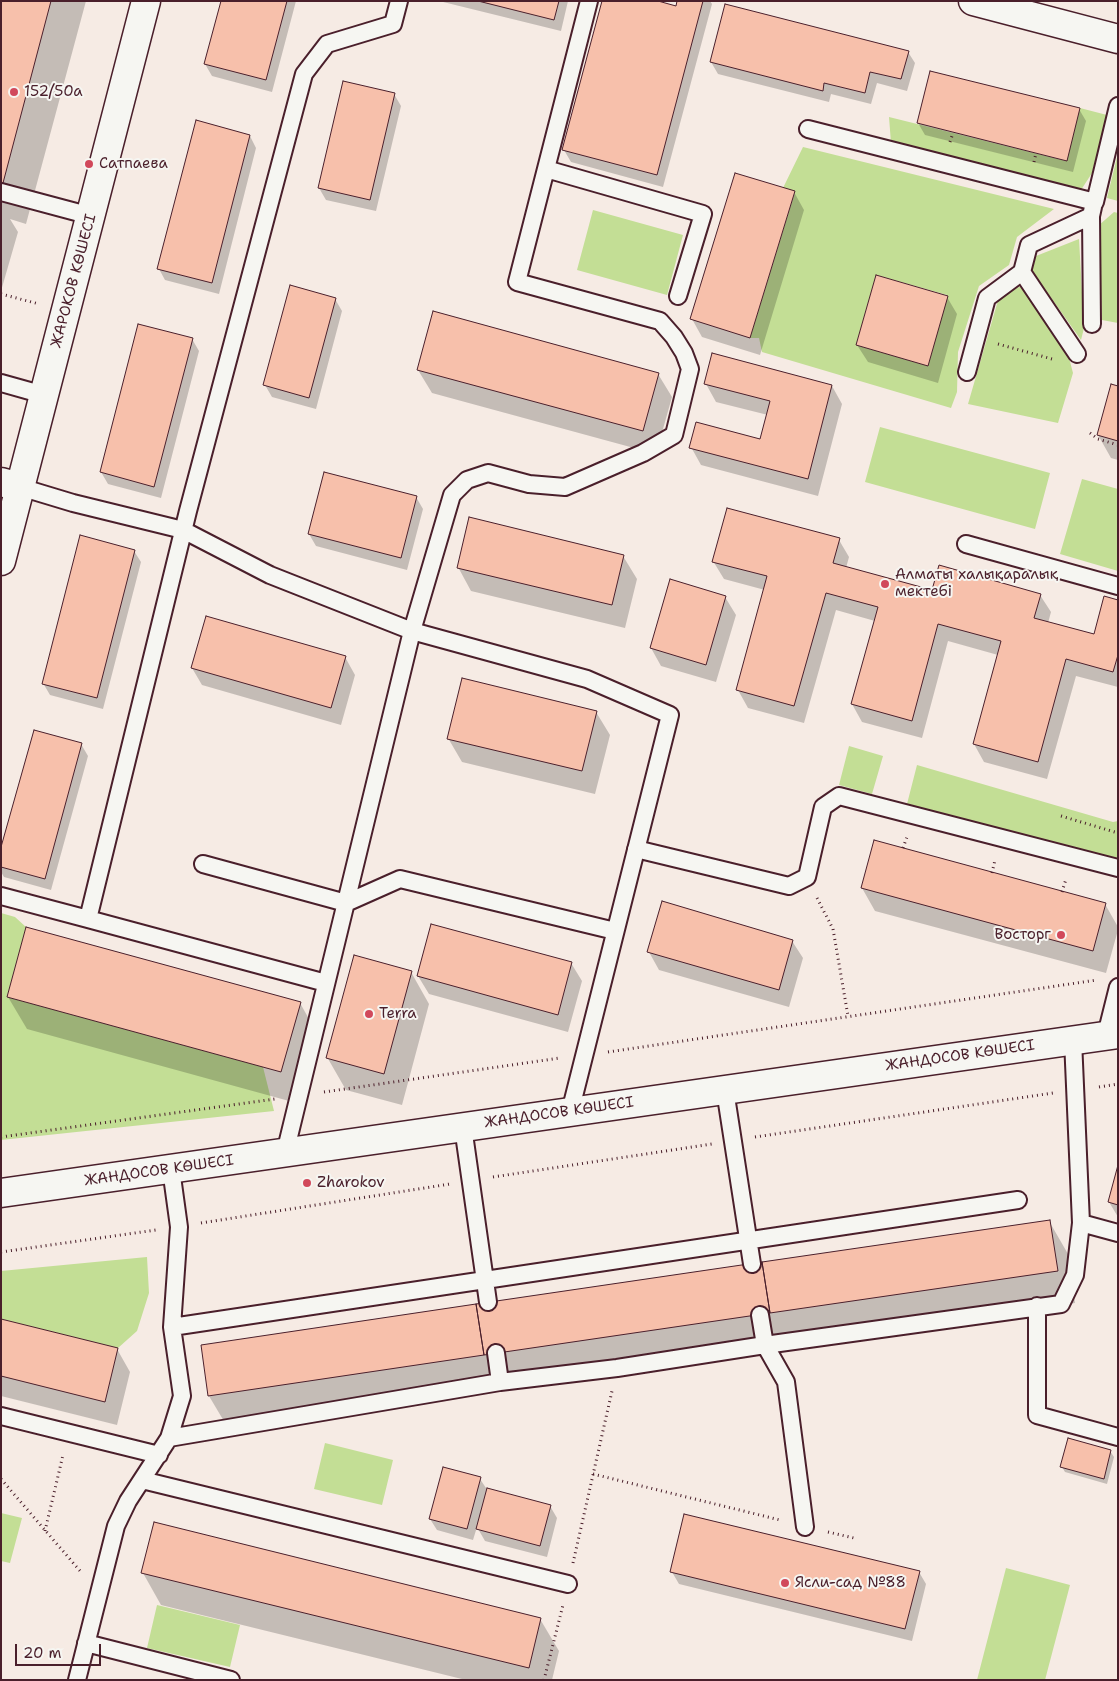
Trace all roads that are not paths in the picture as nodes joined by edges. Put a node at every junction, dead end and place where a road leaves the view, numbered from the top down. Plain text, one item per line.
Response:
1 (146, 1) edge
2 (399, 1) edge
3 (589, 1) edge
4 (988, 3) edge
5 (1118, 39) edge
6 (1118, 106) edge
7 (808, 129) dead end
8 (546, 169) junction
9 (1, 192) edge
10 (1093, 209) junction
11 (91, 216) junction
12 (1022, 272) junction
13 (678, 296) dead end
14 (1092, 324) dead end
15 (1077, 354) dead end
16 (968, 372) dead end
17 (1, 383) edge
18 (44, 394) junction
19 (11, 485) edge
20 (183, 530) junction
21 (966, 544) dead end
22 (1, 561) edge
23 (1118, 586) edge
24 (412, 631) junction
25 (636, 849) junction
26 (203, 864) dead end
27 (1118, 868) edge
28 (1, 896) edge
29 (346, 902) junction
30 (88, 919) junction
31 (615, 930) junction
32 (326, 983) junction
33 (1118, 987) edge
34 (1112, 1034) edge
35 (1073, 1040) junction
36 (725, 1090) junction
37 (570, 1112) junction
38 (462, 1127) junction
39 (285, 1152) junction
40 (171, 1169) junction
41 (1, 1193) edge
42 (1018, 1200) dead end
43 (1081, 1223) junction
44 (1118, 1233) edge
45 (749, 1240) junction
46 (752, 1264) dead end
47 (485, 1280) junction
48 (488, 1302) dead end
49 (1037, 1306) junction
50 (760, 1314) dead end
51 (172, 1327) junction
52 (765, 1345) junction
53 (496, 1353) dead end
54 (500, 1382) junction
55 (1, 1416) edge
56 (169, 1438) junction
57 (1118, 1438) edge
58 (159, 1455) junction
59 (142, 1480) junction
60 (805, 1527) road end
61 (568, 1584) road end
62 (86, 1644) junction
63 (77, 1680) edge
64 (231, 1680) edge

1 - 11 main road, ЖАРОКОВ КӨШЕСІ
2 - 20 lane
3 - 8 lane
4 - 5 main road
6 - 10 lane
7 - 10 lane
8 - 13 lane
8 - 24 lane
9 - 11 lane
10 - 12 lane
10 - 14 lane
11 - 18 main road, ЖАРОКОВ КӨШЕСІ
12 - 15 lane
12 - 16 lane
17 - 18 lane
18 - 19 main road, ЖАРОКОВ КӨШЕСІ
19 - 20 lane
19 - 22 main road, ЖАРОКОВ КӨШЕСІ
20 - 24 lane
20 - 30 lane
21 - 23 lane
24 - 25 lane
24 - 29 lane
25 - 27 lane
25 - 31 lane
26 - 29 lane
28 - 30 lane
29 - 31 lane
29 - 32 lane
30 - 32 lane
31 - 37 lane
32 - 39 lane
33 - 34 lane
34 - 35 main road, ЖАНДОСОВ КӨШЕСІ
35 - 36 main road, ЖАНДОСОВ КӨШЕСІ
35 - 43 lane
36 - 37 main road, ЖАНДОСОВ КӨШЕСІ
36 - 45 lane
37 - 38 main road, ЖАНДОСОВ КӨШЕСІ
38 - 39 main road, ЖАНДОСОВ КӨШЕСІ
38 - 47 lane
39 - 40 main road, ЖАНДОСОВ КӨШЕСІ
40 - 41 main road, ЖАНДОСОВ КӨШЕСІ
40 - 51 lane
42 - 45 lane
43 - 44 lane
43 - 49 lane
45 - 46 lane
45 - 47 lane
47 - 48 lane
47 - 51 lane
49 - 52 lane
49 - 57 lane
50 - 52 lane
51 - 56 lane
52 - 54 lane
52 - 60 lane
53 - 54 lane
54 - 56 lane
55 - 58 lane
56 - 58 lane
58 - 59 lane
59 - 61 lane
59 - 62 lane
62 - 63 lane
62 - 64 lane

